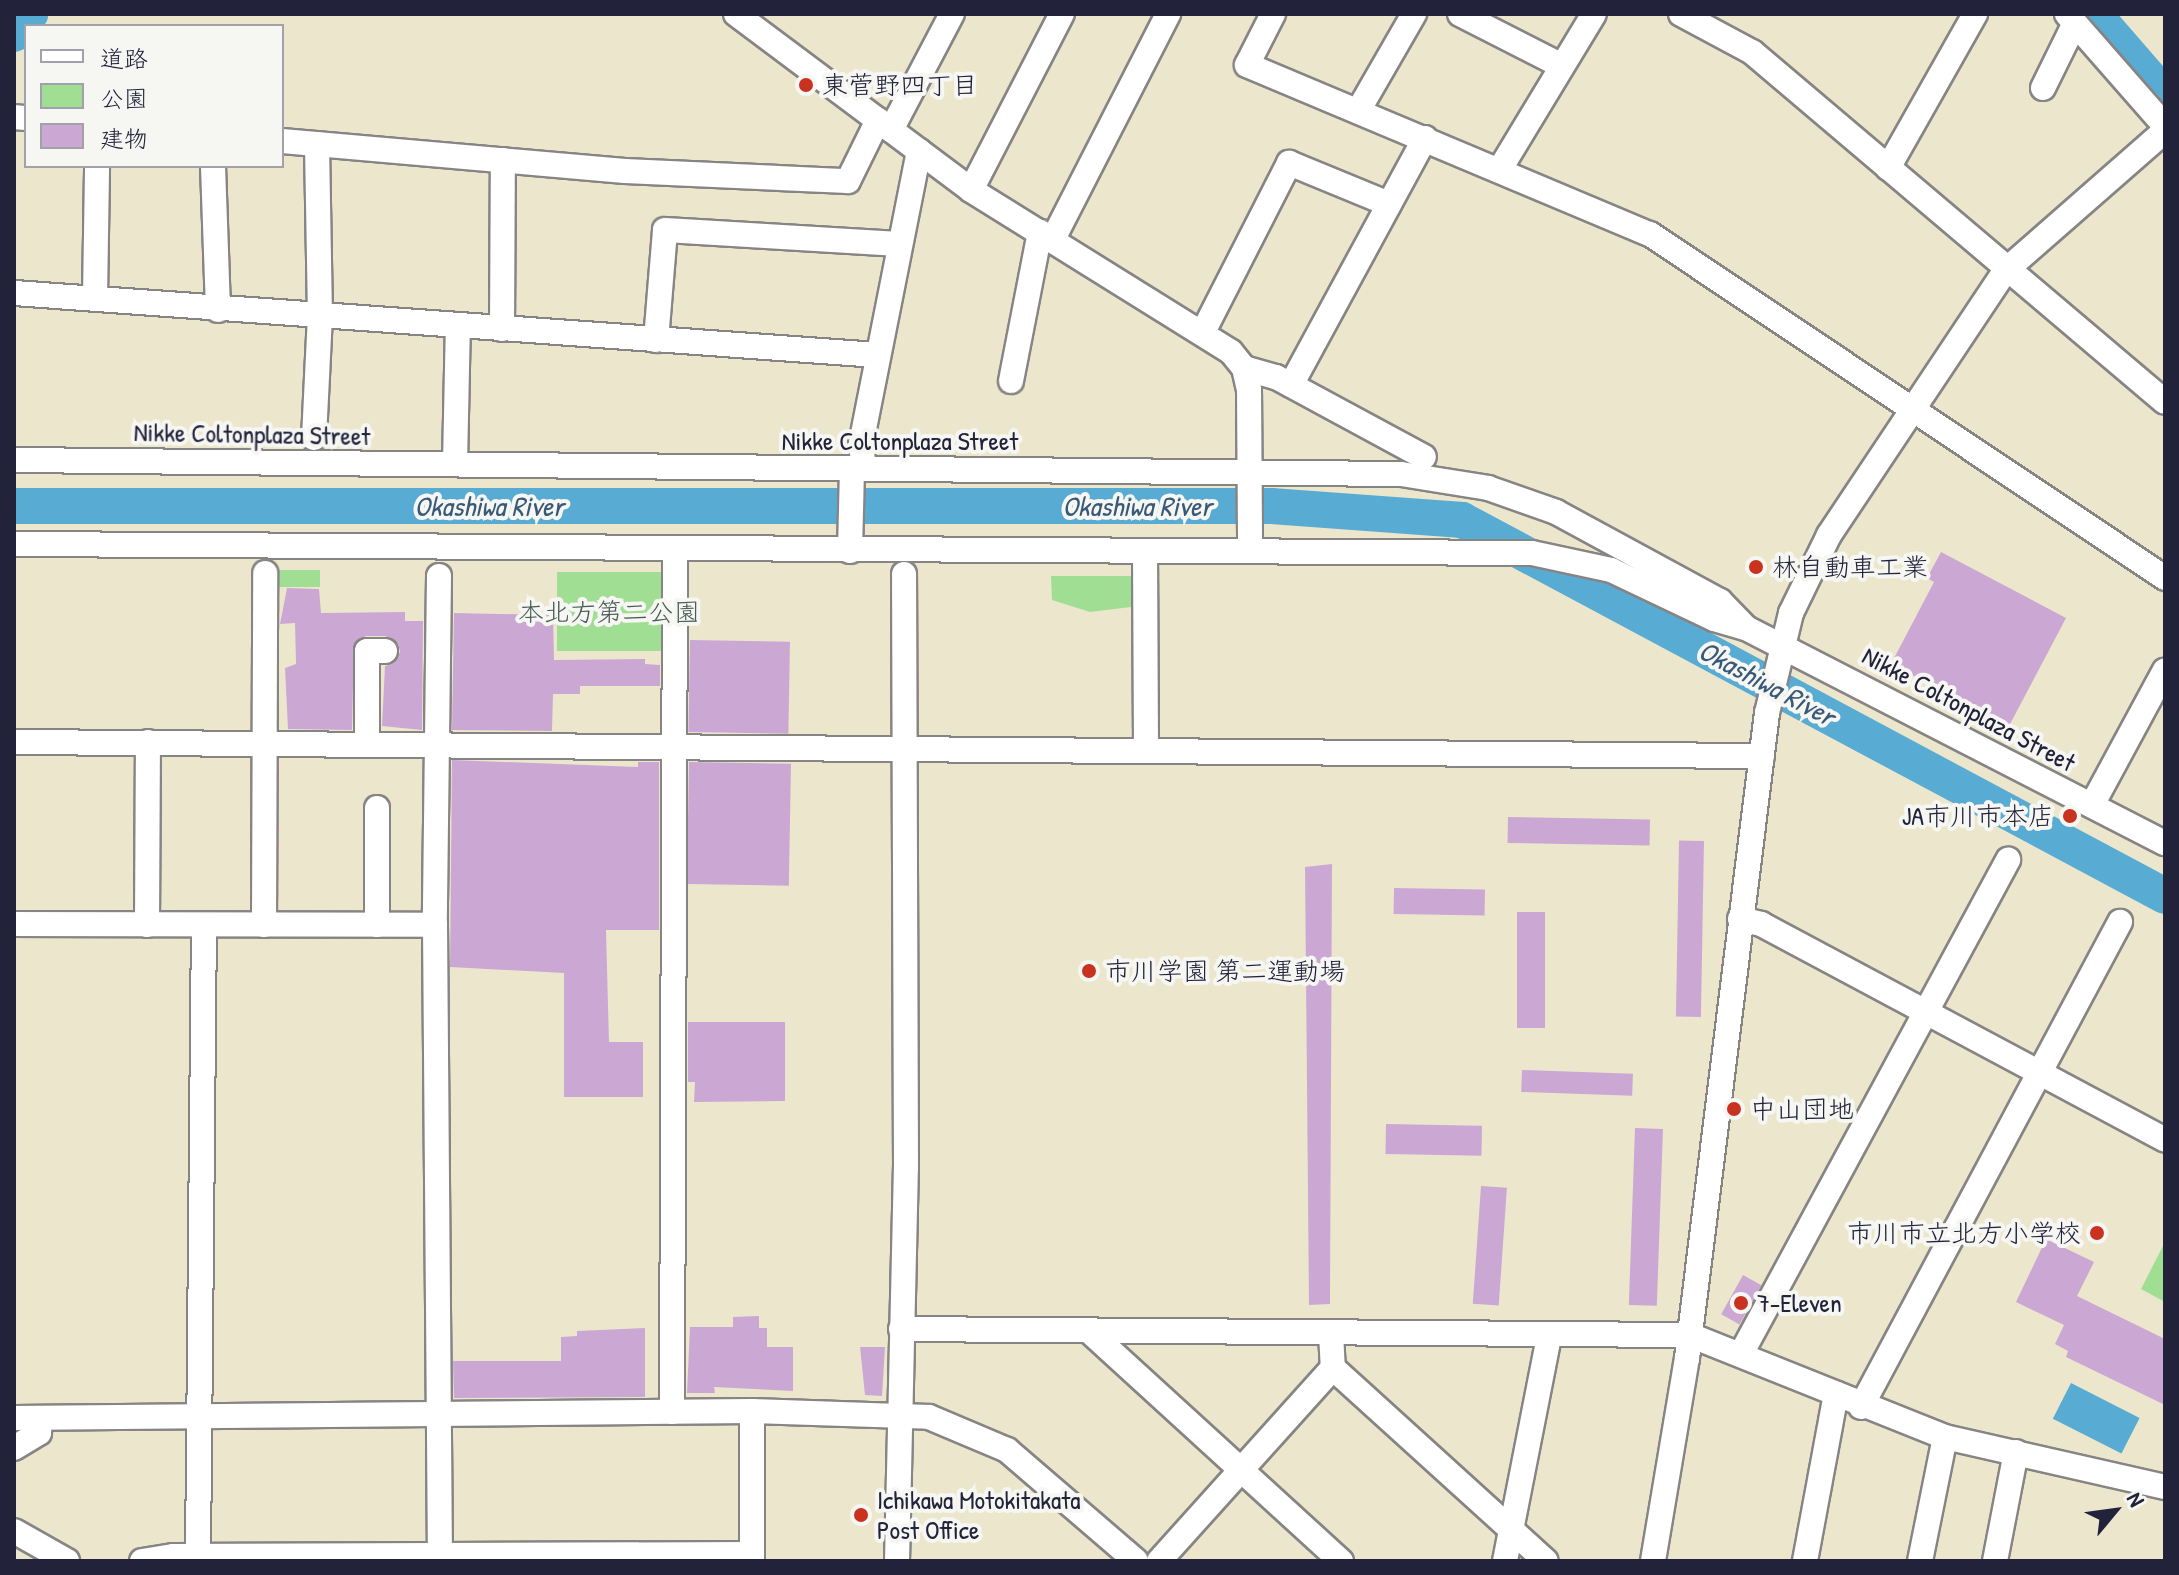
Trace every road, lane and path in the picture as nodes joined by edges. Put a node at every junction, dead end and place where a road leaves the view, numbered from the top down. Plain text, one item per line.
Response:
1 (736, 14) edge
2 (952, 14) edge
3 (1062, 14) edge
4 (1168, 14) edge
5 (1273, 14) edge
6 (1414, 14) edge
7 (1460, 14) edge
8 (1594, 14) edge
9 (1681, 14) edge
10 (1975, 14) edge
11 (2071, 19) edge
12 (1562, 66) junction
13 (2043, 88) dead end
14 (1358, 111) junction
15 (884, 125) junction
16 (2165, 128) edge
17 (1425, 138) junction
18 (284, 141) edge
19 (317, 144) junction
20 (919, 151) junction
21 (503, 160) junction
22 (97, 168) edge
23 (213, 168) edge
24 (1888, 168) junction
25 (1500, 169) junction
26 (971, 190) junction
27 (1389, 204) junction
28 (1046, 235) junction
29 (900, 244) junction
30 (2006, 270) junction
31 (14, 293) edge
32 (95, 298) junction
33 (218, 310) junction
34 (320, 317) junction
35 (458, 325) junction
36 (502, 329) junction
37 (1203, 332) junction
38 (656, 340) junction
39 (877, 355) junction
40 (1244, 368) junction
41 (1011, 381) dead end
42 (1291, 385) junction
43 (2165, 402) edge
44 (1912, 407) junction
45 (314, 438) dead end
46 (1424, 457) dead end
47 (14, 460) edge
48 (455, 464) junction
49 (858, 469) junction
50 (1249, 481) junction
51 (14, 544) edge
52 (1250, 544) junction
53 (675, 549) junction
54 (850, 551) junction
55 (1145, 552) junction
56 (265, 573) dead end
57 (904, 574) dead end
58 (439, 576) dead end
59 (2165, 578) edge
60 (1746, 628) junction
61 (385, 651) dead end
62 (1778, 656) junction
63 (2165, 670) edge
64 (2158, 702) edge
65 (14, 742) edge
66 (148, 742) junction
67 (264, 743) junction
68 (367, 745) junction
69 (435, 745) junction
70 (676, 749) junction
71 (905, 750) junction
72 (1146, 751) junction
73 (1762, 756) junction
74 (2092, 805) junction
75 (377, 808) dead end
76 (2165, 843) edge
77 (2008, 860) dead end
78 (1740, 919) junction
79 (2120, 922) dead end
80 (14, 924) edge
81 (147, 925) junction
82 (204, 925) junction
83 (264, 925) junction
84 (377, 925) junction
85 (435, 925) junction
86 (1927, 1014) junction
87 (2039, 1073) junction
88 (2165, 1140) edge
89 (901, 1329) junction
90 (1090, 1332) junction
91 (1331, 1333) junction
92 (1690, 1335) junction
93 (1549, 1336) junction
94 (1741, 1354) junction
95 (1333, 1368) junction
96 (1836, 1394) junction
97 (1861, 1407) junction
98 (752, 1411) junction
99 (672, 1412) junction
100 (897, 1414) junction
101 (439, 1415) junction
102 (199, 1417) junction
103 (14, 1418) edge
104 (40, 1419) junction
105 (1945, 1437) junction
106 (14, 1448) edge
107 (2016, 1452) junction
108 (1241, 1470) junction
109 (2165, 1487) edge
110 (1511, 1530) junction
111 (14, 1531) edge
112 (198, 1556) junction
113 (342, 1558) edge
114 (440, 1558) edge
115 (752, 1558) edge
116 (67, 1561) edge
117 (142, 1561) edge
118 (897, 1561) edge
119 (1136, 1561) edge
120 (1159, 1561) edge
121 (1341, 1561) edge
122 (1505, 1561) edge
123 (1546, 1561) edge
124 (1653, 1561) edge
125 (1805, 1561) edge
126 (1920, 1561) edge
127 (1995, 1561) edge

1 - 15 street
2 - 15 street
3 - 26 street
4 - 28 street
5 - 14 street
6 - 14 street
7 - 12 street
8 - 12 street
9 - 24 street
10 - 24 street
11 - 13 street
11 - 16 street
12 - 25 street
14 - 17 street
15 - 20 street
15 - 21 street
16 - 30 street
17 - 25 street
17 - 27 street
18 - 19 street
19 - 21 street
19 - 34 street
20 - 26 street
20 - 29 street
21 - 36 street
22 - 32 street
23 - 33 street
24 - 30 street
25 - 44 street
26 - 28 street
27 - 37 street
27 - 42 street
28 - 37 street
28 - 41 street
29 - 38 street
29 - 39 street
30 - 43 street
30 - 44 street
31 - 32 street
32 - 33 street
33 - 34 street
34 - 35 street
34 - 45 street
35 - 36 street
35 - 48 street
36 - 38 street
37 - 40 street
38 - 39 street
39 - 49 street
40 - 42 street
40 - 50 street
42 - 46 street
44 - 59 street
44 - 62 street
47 - 48 street, Nikke Coltonplaza Street
48 - 49 street, Nikke Coltonplaza Street
49 - 50 street, Nikke Coltonplaza Street
49 - 54 street
50 - 52 street
50 - 60 street, Nikke Coltonplaza Street
51 - 53 street, Nikke Coltonplaza Street
52 - 55 street, Nikke Coltonplaza Street
52 - 60 street, Nikke Coltonplaza Street
53 - 54 street, Nikke Coltonplaza Street
53 - 70 street
54 - 55 street, Nikke Coltonplaza Street
55 - 72 street
56 - 67 street
57 - 71 street
58 - 69 street
60 - 62 street, Nikke Coltonplaza Street
61 - 68 street
62 - 73 street
62 - 74 street, Nikke Coltonplaza Street
63 - 64 street
64 - 74 street
65 - 66 street
66 - 67 street
66 - 81 street
67 - 68 street
67 - 83 street
68 - 69 street
69 - 70 street
69 - 85 street
70 - 71 street
70 - 99 street
71 - 72 street
71 - 89 street
72 - 73 street
73 - 78 street
74 - 76 street, Nikke Coltonplaza Street
75 - 84 street
77 - 86 street
78 - 86 street
78 - 92 street
79 - 87 street
80 - 81 street
81 - 82 street
82 - 83 street
82 - 102 street
83 - 84 street
84 - 85 street
85 - 101 street
86 - 87 street
86 - 94 street
87 - 88 street
87 - 97 street
89 - 90 street
89 - 100 street
90 - 91 street
90 - 108 street
91 - 93 street
91 - 95 street
92 - 93 street
92 - 94 street
92 - 124 street
93 - 110 street
94 - 96 street
95 - 108 street
95 - 110 street
96 - 97 street
96 - 125 street
97 - 105 street
98 - 99 street
98 - 100 street
98 - 115 street
99 - 101 street
100 - 118 street
100 - 119 street
101 - 102 street
101 - 114 street
102 - 104 street
102 - 112 street
103 - 104 street
104 - 106 street
105 - 107 street
105 - 126 street
107 - 109 street
107 - 127 street
108 - 120 street
108 - 121 street
110 - 122 street
110 - 123 street
111 - 116 street
112 - 113 street
112 - 117 street
113 - 114 street
114 - 115 street

